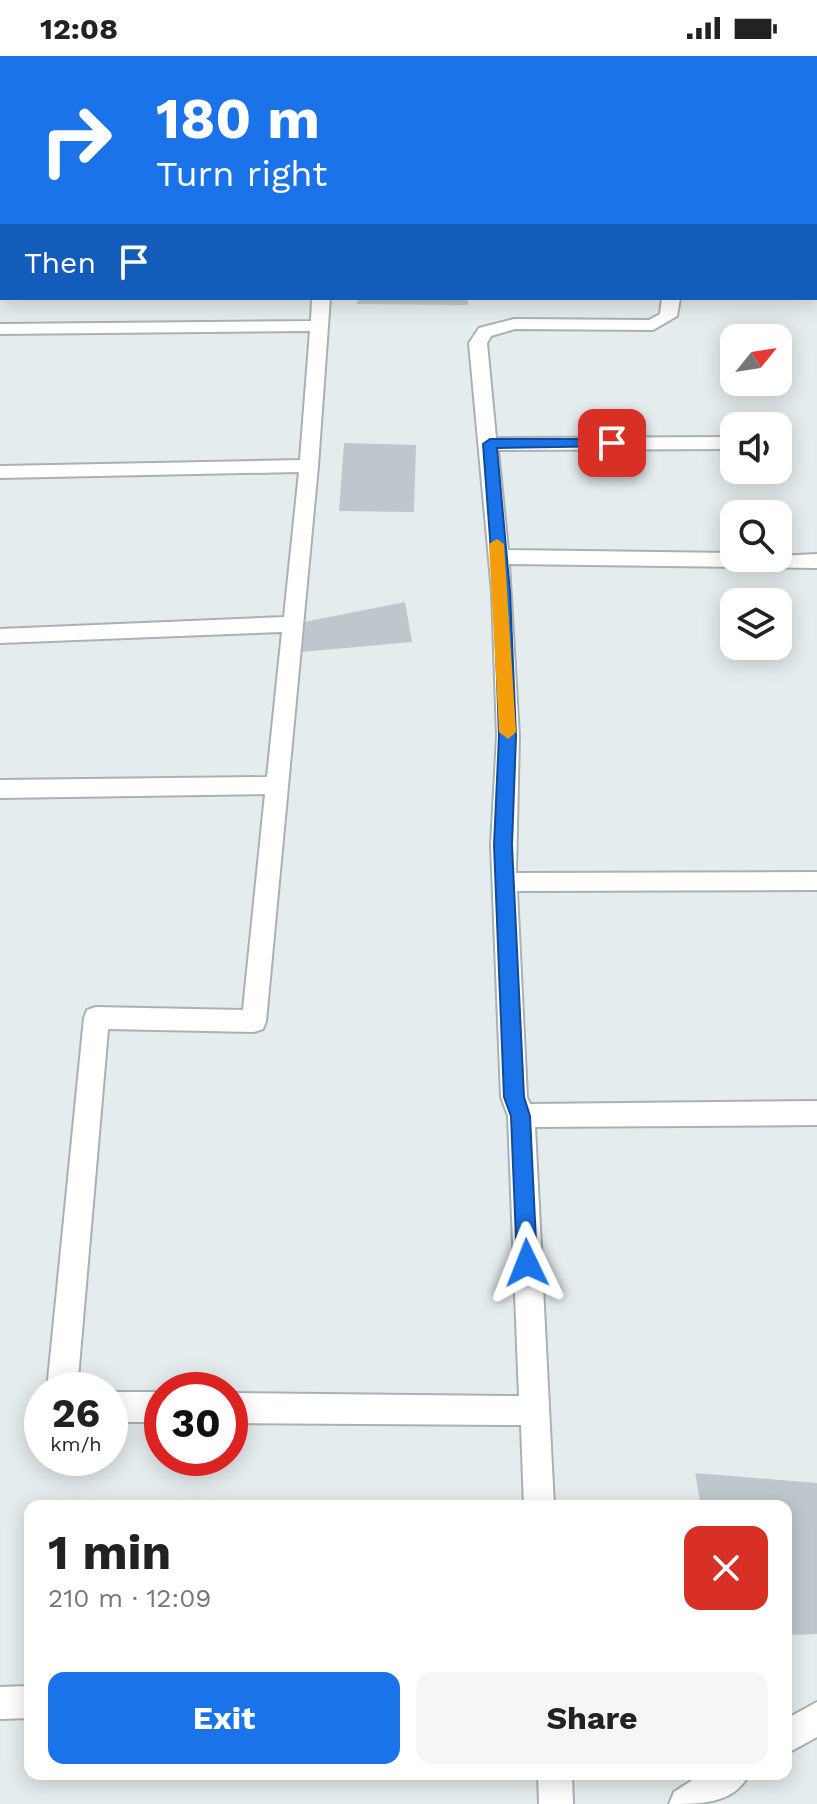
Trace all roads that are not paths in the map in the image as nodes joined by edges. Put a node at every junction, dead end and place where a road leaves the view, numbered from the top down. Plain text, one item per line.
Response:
1 (321, 300) edge
2 (671, 300) edge
3 (317, 326) junction
4 (0, 329) edge
5 (720, 443) edge
6 (490, 444) junction
7 (309, 466) junction
8 (0, 472) edge
9 (498, 557) junction
10 (817, 561) edge
11 (294, 624) junction
12 (0, 636) edge
13 (275, 785) junction
14 (0, 789) edge
15 (817, 881) edge
16 (505, 882) junction
17 (817, 1113) edge
18 (521, 1116) junction
19 (64, 1372) edge
20 (248, 1408) edge
21 (534, 1411) junction
22 (539, 1500) edge
23 (24, 1702) edge
24 (0, 1703) edge
25 (817, 1718) edge
26 (792, 1734) edge
27 (555, 1780) edge
28 (723, 1780) edge
29 (556, 1804) edge
30 (686, 1804) edge

1 - 3 street
2 - 6 street
3 - 4 street
3 - 7 street
5 - 6 street
6 - 9 street
7 - 8 street
7 - 11 street
9 - 10 street
9 - 16 street
11 - 12 street
11 - 13 street
13 - 14 street
13 - 19 street
15 - 16 street
16 - 18 street
17 - 18 street
18 - 21 street
20 - 21 street
21 - 22 street
23 - 24 street
25 - 26 street
27 - 29 street
28 - 30 street

